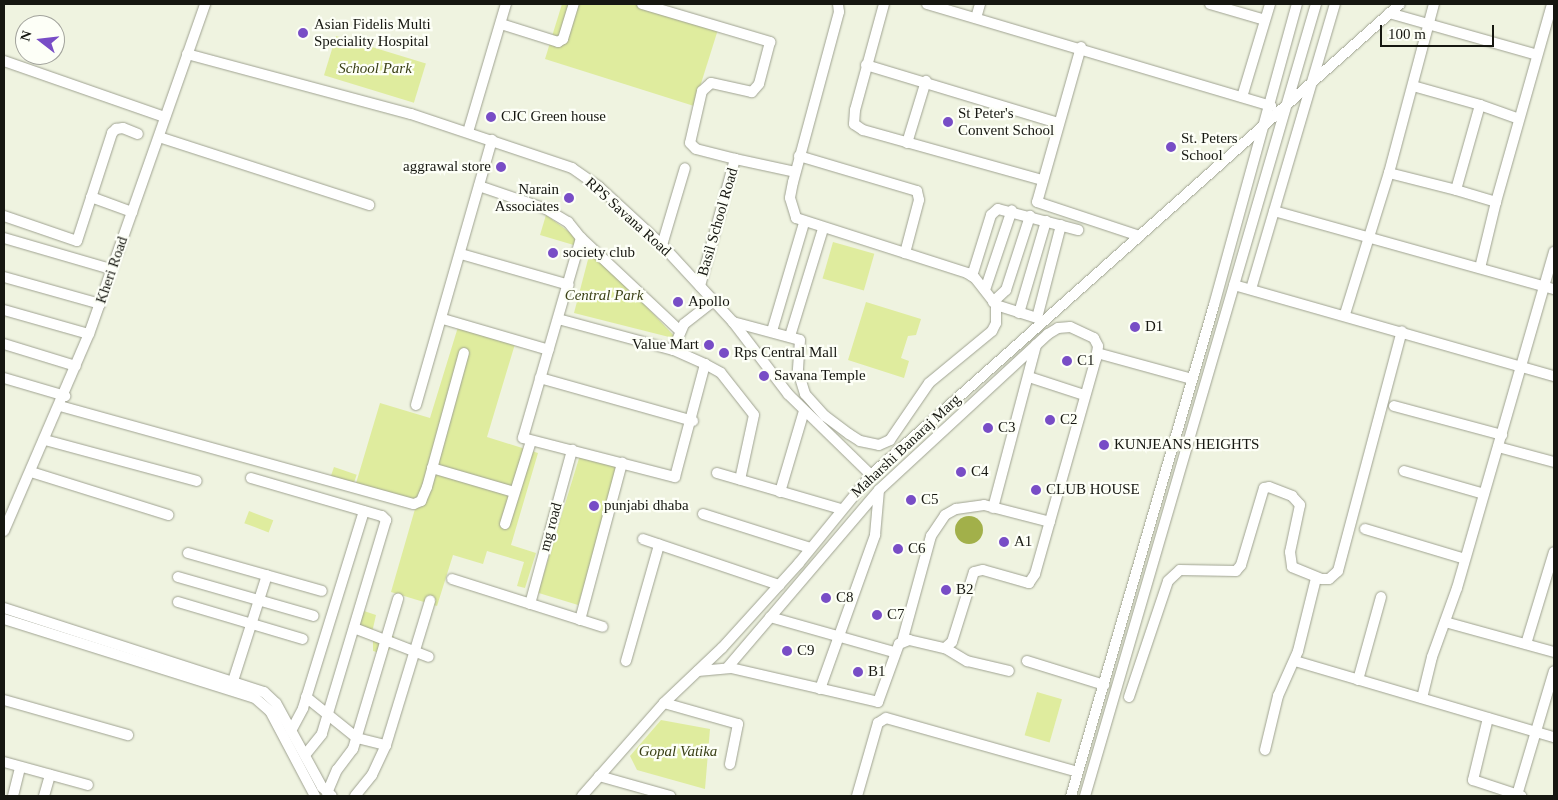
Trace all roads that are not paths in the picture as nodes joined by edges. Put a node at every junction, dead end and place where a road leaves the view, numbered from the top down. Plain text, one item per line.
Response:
1 (206, 4) edge
2 (506, 4) edge
3 (574, 4) edge
4 (642, 4) edge
5 (838, 4) edge
6 (884, 4) edge
7 (928, 4) edge
8 (980, 4) edge
9 (1210, 4) edge
10 (1270, 4) edge
11 (1298, 4) edge
12 (1316, 4) edge
13 (1335, 4) edge
14 (1400, 4) edge
15 (1434, 4) edge
16 (1552, 4) edge
17 (1389, 13) junction
18 (976, 18) junction
19 (1265, 20) junction
20 (501, 24) junction
21 (1429, 24) junction
22 (1081, 47) junction
23 (187, 54) junction
24 (1538, 55) junction
25 (4, 61) edge
26 (866, 65) junction
27 (926, 81) junction
28 (1311, 82) junction
29 (1413, 86) junction
30 (1242, 97) junction
31 (1286, 105) junction
32 (1480, 105) junction
33 (1271, 106) junction
34 (165, 117) junction
35 (1519, 119) junction
36 (1058, 123) junction
37 (1262, 128) junction
38 (468, 132) junction
39 (138, 134) dead end
40 (159, 137) junction
41 (492, 140) junction
42 (907, 143) junction
43 (799, 156) junction
44 (736, 159) junction
45 (685, 168) dead end
46 (795, 172) junction
47 (1389, 173) junction
48 (1042, 180) junction
49 (479, 186) junction
50 (1456, 190) junction
51 (91, 197) junction
52 (1496, 202) junction
53 (369, 205) dead end
54 (1012, 210) junction
55 (1274, 211) junction
56 (132, 212) junction
57 (4, 216) edge
58 (1030, 216) junction
59 (1046, 221) junction
60 (804, 223) junction
61 (1061, 225) junction
62 (823, 229) junction
63 (1078, 230) dead end
64 (1139, 236) junction
65 (1370, 237) junction
66 (4, 238) edge
67 (581, 238) junction
68 (662, 245) junction
69 (1554, 252) edge
70 (906, 253) junction
71 (461, 254) junction
72 (1480, 268) junction
73 (111, 269) junction
74 (4, 276) edge
75 (972, 276) junction
76 (568, 285) junction
77 (1234, 285) junction
78 (700, 286) junction
79 (1549, 287) edge
80 (1251, 289) junction
81 (985, 290) junction
82 (713, 301) junction
83 (100, 304) junction
84 (995, 304) junction
85 (4, 310) edge
86 (1019, 313) junction
87 (1345, 314) junction
88 (443, 319) junction
89 (558, 320) junction
90 (733, 322) junction
91 (679, 330) junction
92 (772, 331) junction
93 (1402, 331) junction
94 (89, 334) junction
95 (790, 336) junction
96 (4, 344) edge
97 (1036, 345) junction
98 (548, 350) junction
99 (673, 350) junction
100 (464, 353) dead end
101 (1097, 353) junction
102 (705, 364) junction
103 (76, 366) junction
104 (1522, 367) junction
105 (1554, 376) edge
106 (1029, 377) junction
107 (4, 378) edge
108 (540, 378) junction
109 (1192, 379) junction
110 (1084, 395) junction
111 (64, 396) junction
112 (416, 405) dead end
113 (60, 406) junction
114 (1394, 406) dead end
115 (804, 411) junction
116 (693, 421) junction
117 (1502, 435) junction
118 (45, 440) junction
119 (531, 440) junction
120 (1498, 447) junction
121 (572, 450) junction
122 (1554, 462) edge
123 (622, 463) junction
124 (432, 468) junction
125 (1404, 471) dead end
126 (31, 472) junction
127 (717, 473) dead end
128 (871, 475) junction
129 (251, 478) dead end
130 (740, 480) junction
131 (197, 481) dead end
132 (879, 490) junction
133 (514, 492) junction
134 (780, 492) junction
135 (1484, 494) junction
136 (9, 508) edge
137 (993, 508) junction
138 (841, 509) junction
139 (364, 511) junction
140 (703, 514) dead end
141 (168, 515) dead end
142 (1050, 522) junction
143 (505, 524) dead end
144 (1364, 529) dead end
145 (4, 531) edge
146 (643, 539) dead end
147 (659, 545) junction
148 (810, 548) junction
149 (1554, 552) edge
150 (188, 553) dead end
151 (1465, 559) junction
152 (267, 575) junction
153 (178, 577) dead end
154 (1316, 578) junction
155 (452, 579) dead end
156 (778, 585) junction
157 (322, 591) dead end
158 (1381, 597) dead end
159 (259, 600) junction
160 (398, 600) dead end
161 (430, 601) dead end
162 (178, 602) dead end
163 (530, 604) junction
164 (4, 608) edge
165 (314, 616) dead end
166 (770, 617) junction
167 (4, 619) edge
168 (580, 620) junction
169 (1445, 622) junction
170 (252, 624) junction
171 (604, 627) dead end
172 (354, 628) junction
173 (837, 637) junction
174 (303, 639) dead end
175 (386, 641) junction
176 (902, 642) junction
177 (1526, 644) junction
178 (946, 648) junction
179 (414, 652) junction
180 (894, 652) junction
181 (1554, 652) edge
182 (429, 657) dead end
183 (626, 661) dead end
184 (1027, 661) dead end
185 (1295, 661) junction
186 (727, 668) junction
187 (698, 671) junction
188 (1009, 671) dead end
189 (1554, 671) edge
190 (1358, 680) junction
191 (234, 681) junction
192 (1104, 685) junction
193 (820, 689) junction
194 (306, 696) junction
195 (1129, 697) dead end
196 (1422, 698) junction
197 (4, 700) edge
198 (664, 703) junction
199 (328, 716) junction
200 (1488, 718) junction
201 (291, 731) junction
202 (1536, 732) junction
203 (128, 735) dead end
204 (1554, 737) edge
205 (358, 738) junction
206 (386, 745) junction
207 (1265, 750) dead end
208 (305, 755) junction
209 (4, 762) edge
210 (730, 764) dead end
211 (20, 767) junction
212 (1078, 772) junction
213 (50, 775) junction
214 (599, 776) junction
215 (88, 785) dead end
216 (330, 795) edge
217 (12, 796) edge
218 (44, 796) edge
219 (315, 796) edge
220 (355, 796) edge
221 (582, 796) edge
222 (670, 796) edge
223 (857, 796) edge
224 (1071, 796) edge
225 (1085, 796) edge
226 (1519, 796) edge

1 - 23 street, Kheri Road
2 - 20 street
3 - 20 street
4 - 44 street
5 - 43 street
6 - 26 street
7 - 18 street
8 - 18 street
9 - 19 street
10 - 19 street
11 - 33 street
12 - 31 street
13 - 28 street
14 - 17 street, Maharshi Banaraj Marg
15 - 21 street
16 - 24 street
17 - 21 street
17 - 28 street, Maharshi Banaraj Marg
18 - 22 street
19 - 30 street
20 - 38 street
21 - 24 street
21 - 29 street
22 - 30 street
22 - 36 street
23 - 34 street, Kheri Road
23 - 38 street, RPS Savana Road
24 - 35 street
25 - 34 street
26 - 27 street
26 - 42 street
27 - 36 street
27 - 42 street
28 - 31 street, Maharshi Banaraj Marg
28 - 55 street
29 - 32 street
29 - 47 street
30 - 33 street
31 - 37 street, Maharshi Banaraj Marg
31 - 77 street
32 - 35 street
32 - 50 street
33 - 37 street
34 - 40 street, Kheri Road
35 - 52 street
36 - 48 street
37 - 64 street, Maharshi Banaraj Marg
37 - 109 street
38 - 41 street, RPS Savana Road
39 - 51 street
40 - 53 street
40 - 56 street, Kheri Road
41 - 49 street
41 - 68 street, RPS Savana Road
42 - 48 street
43 - 46 street
43 - 70 street
44 - 46 street, Basil School Road
44 - 78 street, Basil School Road
45 - 68 street
46 - 60 street
47 - 50 street
47 - 65 street
48 - 64 street
49 - 67 street
49 - 71 street
50 - 52 street
51 - 56 street
51 - 57 street
52 - 72 street
54 - 58 street
54 - 75 street
54 - 81 street
55 - 65 street
55 - 80 street
56 - 73 street, Kheri Road
58 - 59 street
58 - 84 street
59 - 61 street
59 - 86 street
60 - 62 street
60 - 92 street
61 - 63 street
61 - 86 street
62 - 70 street
62 - 95 street
64 - 128 street, Maharshi Banaraj Marg
65 - 72 street
65 - 87 street
66 - 73 street
67 - 76 street
67 - 91 street
68 - 78 street, RPS Savana Road
69 - 79 street
70 - 75 street
71 - 76 street
71 - 88 street
72 - 79 street
73 - 83 street, Kheri Road
74 - 83 street
75 - 81 street
76 - 89 street
77 - 80 street
77 - 225 street
78 - 82 street, RPS Savana Road
79 - 104 street
80 - 87 street
81 - 84 street
82 - 90 street, RPS Savana Road
82 - 91 street
83 - 94 street, Kheri Road
84 - 86 street
84 - 95 street
85 - 94 street
87 - 93 street
88 - 98 street
88 - 112 street
89 - 98 street
89 - 99 street
90 - 92 street
90 - 115 street, RPS Savana Road
91 - 99 street
92 - 95 street
93 - 104 street
93 - 154 street
94 - 103 street, Kheri Road
96 - 103 street
97 - 101 street
97 - 106 street
97 - 132 street
98 - 108 street
99 - 102 street
100 - 124 street
101 - 109 street
101 - 110 street
102 - 116 street
102 - 130 street
103 - 111 street, Kheri Road
104 - 105 street
104 - 117 street
106 - 110 street
106 - 137 street
107 - 111 street
108 - 116 street
108 - 119 street
109 - 192 street
110 - 142 street
111 - 113 street, Kheri Road
113 - 118 street, Kheri Road
113 - 124 street
114 - 117 street
115 - 128 street, RPS Savana Road
115 - 134 street
116 - 123 street
117 - 120 street
118 - 126 street, Kheri Road
118 - 131 street
119 - 121 street
119 - 133 street
120 - 122 street
120 - 135 street
121 - 123 street
121 - 163 street, mg road
123 - 168 street
124 - 133 street
125 - 135 street
126 - 136 street, Kheri Road
126 - 141 street
127 - 130 street
128 - 138 street, Maharshi Banaraj Marg
129 - 139 street
130 - 134 street
132 - 166 street
132 - 173 street
133 - 143 street
134 - 138 street
135 - 151 street
136 - 145 street, Kheri Road
137 - 142 street
137 - 176 street
138 - 148 street, Maharshi Banaraj Marg
139 - 172 street
139 - 194 street
140 - 148 street
142 - 178 street
144 - 151 street
146 - 147 street
147 - 156 street
147 - 183 street
148 - 156 street, Maharshi Banaraj Marg
149 - 177 street
150 - 152 street
151 - 169 street
152 - 157 street
152 - 159 street
153 - 159 street
154 - 185 street
154 - 195 street
155 - 163 street
156 - 187 street, Maharshi Banaraj Marg
158 - 190 street
159 - 165 street
159 - 170 street
160 - 175 street
161 - 179 street
162 - 170 street
163 - 168 street
164 - 191 street
166 - 173 street
166 - 186 street
167 - 219 street
168 - 171 street
169 - 177 street
169 - 196 street
170 - 174 street
170 - 191 street
172 - 175 street
172 - 199 street
173 - 180 street
173 - 193 street
175 - 179 street
175 - 205 street
176 - 178 street
176 - 180 street
177 - 181 street
178 - 188 street
179 - 182 street
179 - 206 street
180 - 193 street
184 - 192 street
185 - 190 street
185 - 207 street
186 - 187 street
186 - 193 street
187 - 198 street, Maharshi Banaraj Marg
189 - 202 street
190 - 196 street
191 - 201 street
192 - 212 street
194 - 199 street
194 - 201 street
196 - 200 street
197 - 203 street
198 - 210 street
198 - 214 street, Maharshi Banaraj Marg
199 - 205 street
199 - 208 street
200 - 202 street
200 - 226 street
201 - 208 street
202 - 204 street
202 - 226 street
205 - 206 street
205 - 216 street
206 - 220 street
208 - 216 street
209 - 211 street
211 - 213 street
211 - 217 street
212 - 223 street
212 - 224 street
213 - 215 street
213 - 218 street
214 - 221 street, Maharshi Banaraj Marg
214 - 222 street

